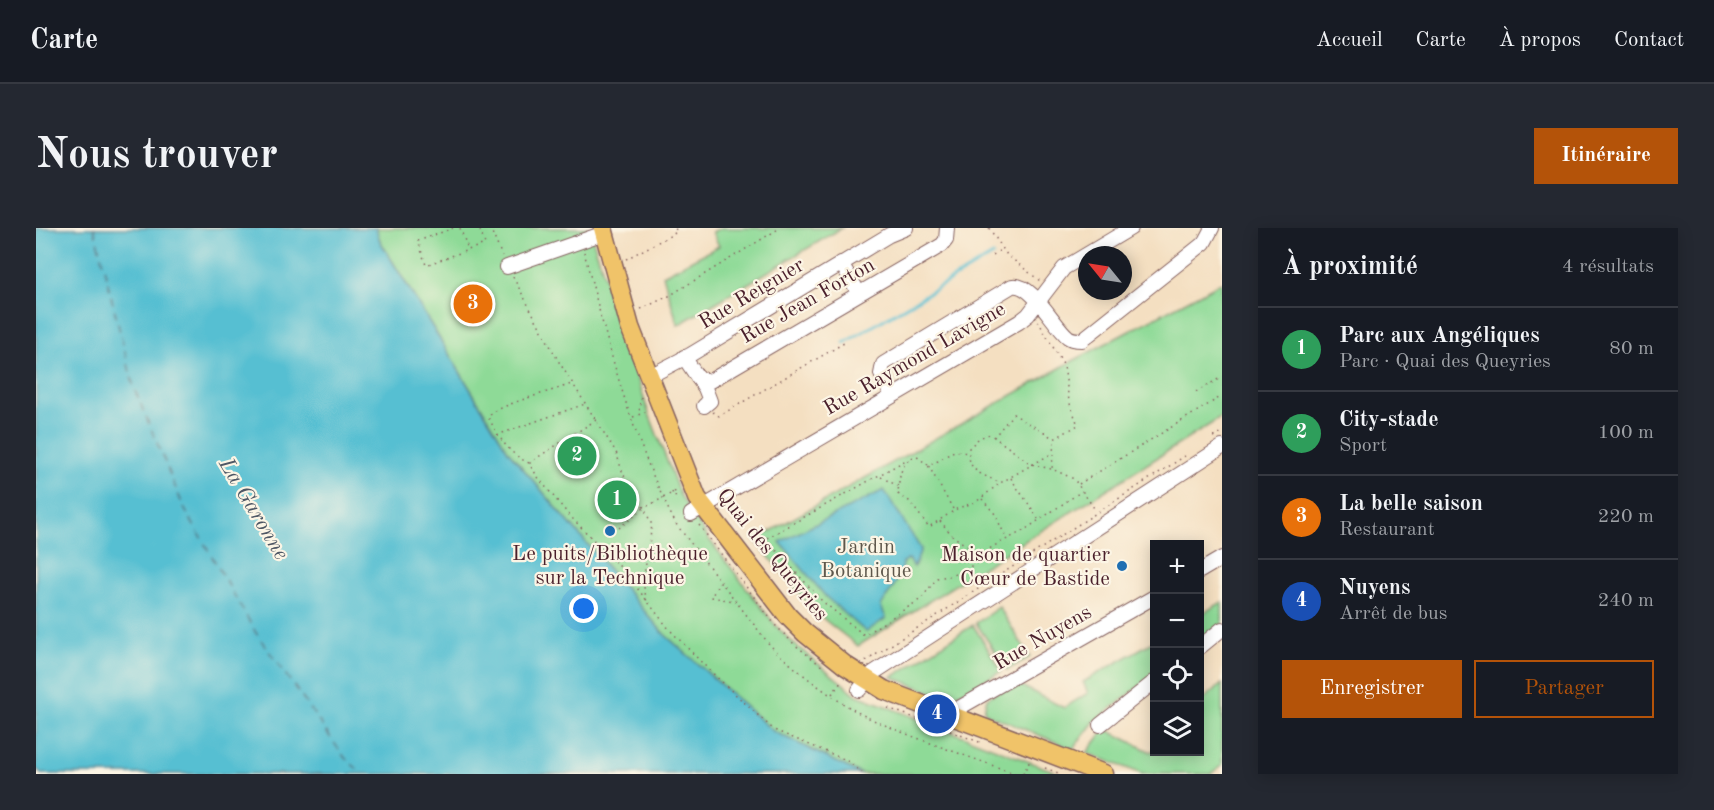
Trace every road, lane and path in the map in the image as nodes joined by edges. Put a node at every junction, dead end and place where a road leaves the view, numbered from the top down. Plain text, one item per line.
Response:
1 (453, 228) edge
2 (460, 228) edge
3 (479, 228) edge
4 (490, 228) edge
5 (675, 228) edge
6 (780, 228) edge
7 (906, 228) edge
8 (947, 228) edge
9 (989, 228) edge
10 (1129, 228) edge
11 (1212, 228) edge
12 (603, 231) edge
13 (581, 241) junction
14 (1002, 249) junction
15 (468, 250) junction
16 (993, 255) dead end
17 (841, 263) junction
18 (613, 265) junction
19 (507, 267) junction
20 (1049, 288) junction
21 (859, 293) junction
22 (1037, 302) junction
23 (1028, 315) junction
24 (627, 316) junction
25 (844, 343) dead end
26 (684, 357) junction
27 (648, 377) junction
28 (1222, 377) edge
29 (698, 378) junction
30 (572, 384) junction
31 (1196, 392) dead end
32 (892, 395) junction
33 (1222, 396) edge
34 (586, 403) junction
35 (706, 405) joint
36 (648, 411) dead end
37 (596, 420) junction
38 (1222, 432) edge
39 (497, 435) junction
40 (994, 437) junction
41 (1054, 439) junction
42 (1217, 443) edge
43 (1193, 450) dead end
44 (968, 453) junction
45 (1053, 453) junction
46 (910, 458) junction
47 (529, 464) junction
48 (1031, 464) junction
49 (928, 465) junction
50 (1052, 469) junction
51 (880, 477) junction
52 (1010, 477) junction
53 (1000, 483) junction
54 (1078, 484) junction
55 (898, 486) junction
56 (678, 489) dead end
57 (1083, 491) junction
58 (981, 498) junction
59 (644, 508) junction
60 (954, 510) junction
61 (697, 511) junction
62 (1101, 518) junction
63 (939, 520) junction
64 (1039, 520) junction
65 (619, 528) dead end
66 (766, 539) junction
67 (1007, 539) junction
68 (758, 543) dead end
69 (981, 556) junction
70 (1222, 558) edge
71 (1204, 569) edge
72 (720, 581) dead end
73 (1150, 600) edge
74 (736, 602) dead end
75 (648, 604) junction
76 (1222, 629) edge
77 (1204, 644) edge
78 (859, 680) junction
79 (1150, 686) edge
80 (832, 695) dead end
81 (954, 716) junction
82 (1100, 725) dead end
83 (1029, 761) dead end
84 (864, 774) edge
85 (1023, 774) edge
86 (1104, 774) edge

1 - 15 path
2 - 15 path
3 - 15 path
4 - 19 path
5 - 18 path
6 - 24 path
7 - 17 street, Rue Reignier
8 - 21 street, Rue Jean Forton
9 - 14 path
10 - 20 street, Rue Raymond Lavigne
11 - 22 street
12 - 13 street
12 - 18 main road, Quai des Queyries
13 - 19 street
13 - 36 path
14 - 16 path
14 - 20 path
17 - 21 street
17 - 26 street, Rue Reignier
18 - 24 main road, Quai des Queyries
19 - 30 path
20 - 22 street, Rue Raymond Lavigne
21 - 29 street, Rue Jean Forton
22 - 23 street, Rue Raymond Lavigne
22 - 32 street
23 - 32 street, Rue Raymond Lavigne
23 - 41 path
24 - 27 main road, Quai des Queyries
25 - 35 path
26 - 27 street, Rue Reignier
26 - 29 street
27 - 61 main road, Quai des Queyries
28 - 31 path
29 - 35 street
30 - 34 path
30 - 39 path
32 - 61 street, Rue Raymond Lavigne
33 - 54 path
34 - 37 path
34 - 39 path
37 - 47 path
37 - 59 path
38 - 42 path
39 - 47 path
40 - 41 path
40 - 44 path
40 - 48 path
41 - 45 path
42 - 62 street
43 - 62 path
44 - 49 path
44 - 53 path
45 - 48 path
45 - 50 path
46 - 49 path
46 - 51 path
46 - 55 path
47 - 75 path
48 - 50 path
48 - 52 path
49 - 60 path
50 - 54 path
51 - 55 path
51 - 66 path
52 - 53 path
52 - 64 path
53 - 58 path
54 - 57 path
55 - 63 path
56 - 59 path
57 - 62 path
57 - 64 path
58 - 60 path
58 - 67 path
59 - 65 path
59 - 75 path
60 - 63 path
61 - 78 main road, Quai des Queyries
62 - 78 path
62 - 78 street
63 - 69 path
64 - 67 path
66 - 68 path
66 - 69 path
67 - 69 path
70 - 71 street
72 - 74 path
73 - 81 street, Rue Nuyens
75 - 84 path
76 - 77 street
78 - 80 path
78 - 81 main road, Quai des Queyries
79 - 82 street
81 - 86 main road, Quai des Queyries
83 - 85 path

